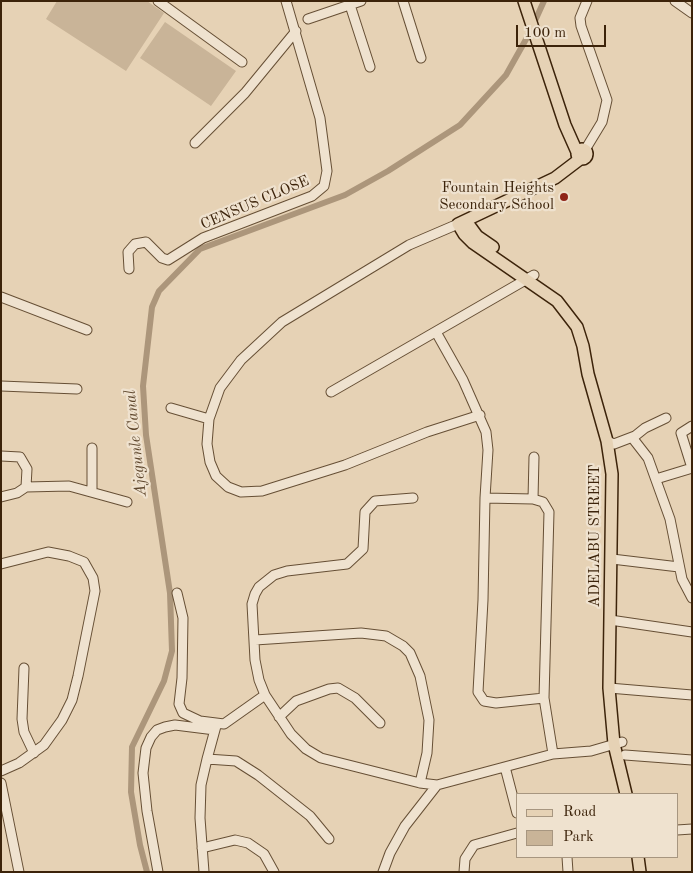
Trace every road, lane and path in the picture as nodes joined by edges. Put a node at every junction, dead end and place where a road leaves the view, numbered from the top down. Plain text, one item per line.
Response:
1 (158, 1) edge
2 (286, 1) edge
3 (361, 1) edge
4 (403, 1) edge
5 (524, 1) edge
6 (587, 1) edge
7 (675, 1) edge
8 (350, 5) junction
9 (692, 13) edge
10 (308, 19) dead end
11 (296, 31) junction
12 (422, 58) dead end
13 (242, 62) dead end
14 (370, 67) dead end
15 (195, 143) dead end
16 (581, 154) junction
17 (458, 224) junction
18 (129, 269) dead end
19 (530, 277) junction
20 (1, 297) edge
21 (87, 330) dead end
22 (436, 332) junction
23 (1, 386) edge
24 (77, 389) dead end
25 (331, 392) dead end
26 (171, 408) dead end
27 (480, 415) junction
28 (666, 418) dead end
29 (209, 419) junction
30 (692, 426) edge
31 (635, 436) junction
32 (611, 442) junction
33 (92, 448) dead end
34 (1, 456) edge
35 (534, 457) dead end
36 (692, 468) edge
37 (656, 479) junction
38 (26, 487) junction
39 (92, 492) junction
40 (1, 497) edge
41 (413, 498) dead end
42 (485, 498) junction
43 (533, 499) junction
44 (127, 502) dead end
45 (616, 559) junction
46 (1, 564) edge
47 (679, 567) junction
48 (178, 594) dead end
49 (692, 598) edge
50 (613, 620) junction
51 (692, 632) edge
52 (255, 640) junction
53 (24, 668) dead end
54 (612, 688) junction
55 (265, 694) junction
56 (692, 695) edge
57 (544, 698) junction
58 (183, 713) junction
59 (279, 718) junction
60 (380, 723) dead end
61 (175, 725) junction
62 (215, 727) junction
63 (618, 743) junction
64 (34, 753) junction
65 (553, 754) junction
66 (625, 755) junction
67 (207, 759) junction
68 (692, 760) edge
69 (505, 767) junction
70 (1, 771) edge
71 (1, 783) edge
72 (420, 783) junction
73 (437, 785) junction
74 (626, 793) edge
75 (634, 793) edge
76 (516, 809) edge
77 (692, 829) edge
78 (678, 830) edge
79 (516, 833) edge
80 (11, 838) junction
81 (329, 839) dead end
82 (1, 841) edge
83 (202, 848) junction
84 (567, 858) edge
85 (638, 858) edge
86 (645, 858) edge
87 (19, 872) edge
88 (158, 872) edge
89 (204, 872) edge
90 (274, 872) edge
91 (383, 872) edge
92 (464, 872) edge
93 (568, 872) edge
94 (640, 872) edge
95 (646, 872) edge

1 - 13 street
2 - 11 street, CENSUS CLOSE
3 - 8 street
4 - 12 street
5 - 16 main road
6 - 16 street
7 - 9 street
8 - 10 street
8 - 14 street
11 - 15 street
11 - 18 street, CENSUS CLOSE
16 - 17 main road
17 - 19 main road, ADELABU STREET
17 - 29 street
19 - 22 street
19 - 32 main road, ADELABU STREET
20 - 21 street
22 - 25 street
22 - 27 street
23 - 24 street
26 - 29 street
27 - 29 street
27 - 42 street
28 - 31 street
30 - 36 street
31 - 32 street
31 - 37 street
32 - 45 main road, ADELABU STREET
33 - 39 street
34 - 38 street
35 - 43 street
36 - 37 street
37 - 47 street
38 - 39 street
38 - 40 street
39 - 44 street
41 - 52 street
42 - 43 street
42 - 57 street
43 - 57 street
45 - 47 street
45 - 50 main road, ADELABU STREET
46 - 64 street
47 - 49 street
48 - 58 street
50 - 51 street
50 - 54 main road, ADELABU STREET
52 - 55 street
52 - 72 street
53 - 64 street
54 - 56 street
54 - 63 main road, ADELABU STREET
55 - 59 street
55 - 62 street
57 - 65 street
58 - 61 street
58 - 62 street
59 - 60 street
59 - 72 street
61 - 62 street
61 - 88 street
62 - 67 street
63 - 65 street
63 - 66 main road, ADELABU STREET
63 - 74 main road, ADELABU STREET
64 - 70 street
65 - 69 street
66 - 68 street
66 - 75 main road, ADELABU STREET
67 - 81 street
67 - 83 street
69 - 73 street
69 - 76 street
71 - 80 street
72 - 73 street
73 - 91 street
77 - 78 street
79 - 92 street
80 - 82 street
80 - 87 street
83 - 89 street
83 - 90 street
84 - 93 street
85 - 94 main road
86 - 95 main road

